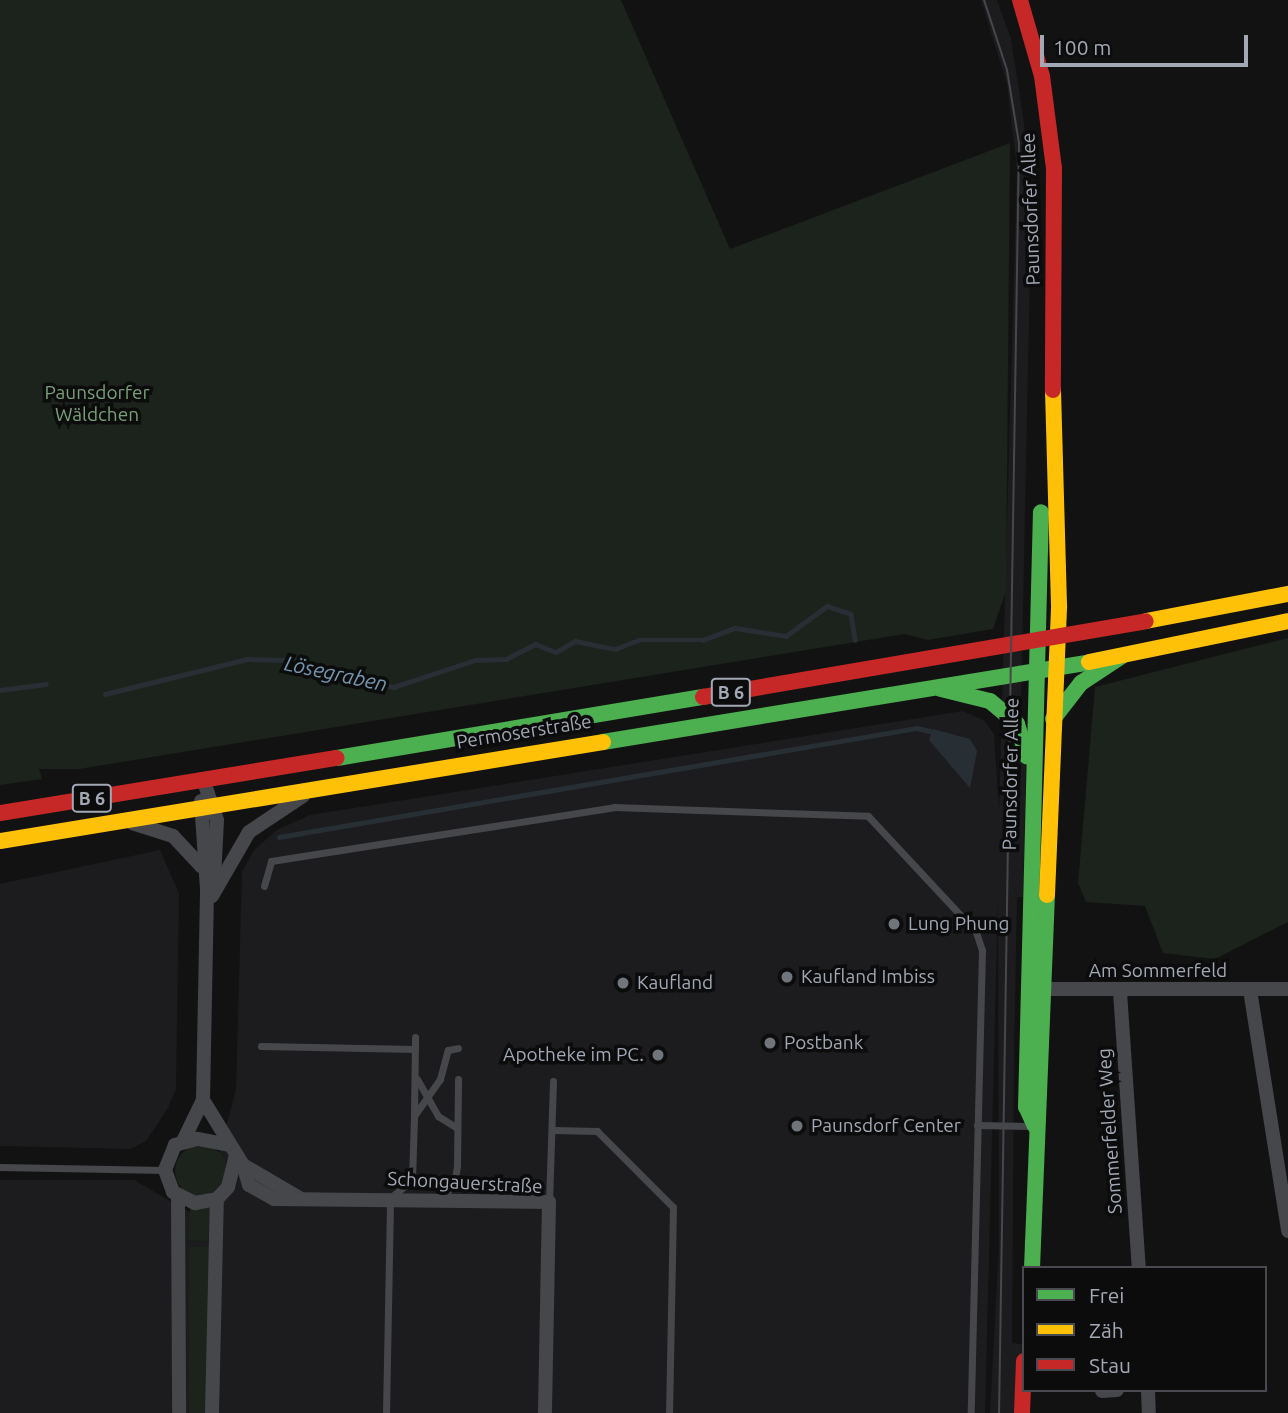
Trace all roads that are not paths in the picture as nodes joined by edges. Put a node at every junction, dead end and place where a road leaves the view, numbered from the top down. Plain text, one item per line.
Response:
1 (1020, 0) edge
2 (1052, 421) junction
3 (1288, 594) edge
4 (1288, 621) edge
5 (1057, 639) junction
6 (1036, 642) junction
7 (1123, 655) junction
8 (1055, 667) junction
9 (1034, 670) junction
10 (930, 686) junction
11 (1053, 719) junction
12 (203, 779) junction
13 (310, 789) junction
14 (1032, 796) junction
15 (208, 806) junction
16 (0, 813) edge
17 (124, 820) junction
18 (0, 841) edge
19 (202, 867) junction
20 (264, 886) dead end
21 (207, 897) junction
22 (1028, 989) junction
23 (1288, 989) edge
24 (1046, 990) junction
25 (1250, 990) junction
26 (1120, 992) junction
27 (415, 1037) dead end
28 (261, 1046) dead end
29 (458, 1048) dead end
30 (415, 1049) junction
31 (415, 1075) junction
32 (458, 1079) dead end
33 (553, 1081) dead end
34 (426, 1096) junction
35 (203, 1100) junction
36 (414, 1116) junction
37 (977, 1125) junction
38 (1035, 1126) junction
39 (457, 1128) junction
40 (554, 1130) junction
41 (183, 1141) junction
42 (236, 1156) junction
43 (0, 1167) edge
44 (165, 1170) junction
45 (178, 1196) junction
46 (390, 1198) junction
47 (216, 1199) junction
48 (440, 1199) junction
49 (549, 1202) junction
50 (1288, 1231) edge
51 (1032, 1266) edge
52 (1139, 1266) edge
53 (1023, 1392) edge
54 (1036, 1392) edge
55 (1148, 1392) edge
56 (179, 1413) edge
57 (212, 1413) edge
58 (386, 1413) edge
59 (545, 1413) edge
60 (669, 1413) edge
61 (971, 1413) edge
62 (1022, 1413) edge
63 (1035, 1413) edge
64 (1149, 1413) edge

1 - 2 main road, Paunsdorfer Allee
2 - 5 main road, Paunsdorfer Allee
2 - 6 main road, Paunsdorfer Allee
3 - 5 main road, B 6
4 - 7 main road, B 6
5 - 6 main road, B 6
5 - 8 main road, Paunsdorfer Allee
6 - 9 main road, Paunsdorfer Allee
6 - 12 main road, Permoserstraße / B 6
7 - 8 main road, B 6
7 - 11 main road
8 - 9 main road, Permoserstraße / B 6
8 - 11 main road, Paunsdorfer Allee
9 - 10 main road, Permoserstraße / B 6
9 - 14 main road, Paunsdorfer Allee
10 - 13 main road, Permoserstraße / B 6
10 - 14 main road
11 - 24 main road, Paunsdorfer Allee
12 - 15 street
12 - 16 main road, Permoserstraße / B 6
13 - 15 main road, Permoserstraße / B 6
13 - 21 street
14 - 22 main road, Paunsdorfer Allee
15 - 17 main road, Permoserstraße / B 6
15 - 19 street
15 - 21 street
17 - 18 main road, Permoserstraße / B 6
17 - 19 street
19 - 21 street
20 - 37 lane
21 - 35 street
22 - 24 street, Am Sommerfeld
22 - 38 main road, Paunsdorfer Allee
23 - 25 street, Am Sommerfeld
24 - 26 street, Am Sommerfeld
24 - 38 main road, Paunsdorfer Allee
25 - 26 street, Am Sommerfeld
25 - 50 street
26 - 52 street, Sommerfelder Weg
27 - 30 lane
28 - 30 lane
29 - 34 lane
30 - 31 lane
31 - 34 lane
31 - 36 lane
32 - 39 lane
33 - 40 lane
34 - 36 lane
34 - 39 lane
35 - 41 street
35 - 42 street
36 - 46 lane
37 - 38 lane
37 - 61 lane
38 - 51 main road, Paunsdorfer Allee
39 - 48 lane
40 - 49 lane
40 - 60 lane
41 - 42 street, Schongauerstraße
41 - 44 street
42 - 46 street, Schongauerstraße
42 - 47 street
43 - 44 lane
44 - 45 street
45 - 47 street
45 - 56 street
46 - 48 street, Schongauerstraße
46 - 58 lane
47 - 57 street
48 - 49 street, Schongauerstraße
49 - 59 street, Schongauerstraße
53 - 62 main road
54 - 63 main road
55 - 64 street

